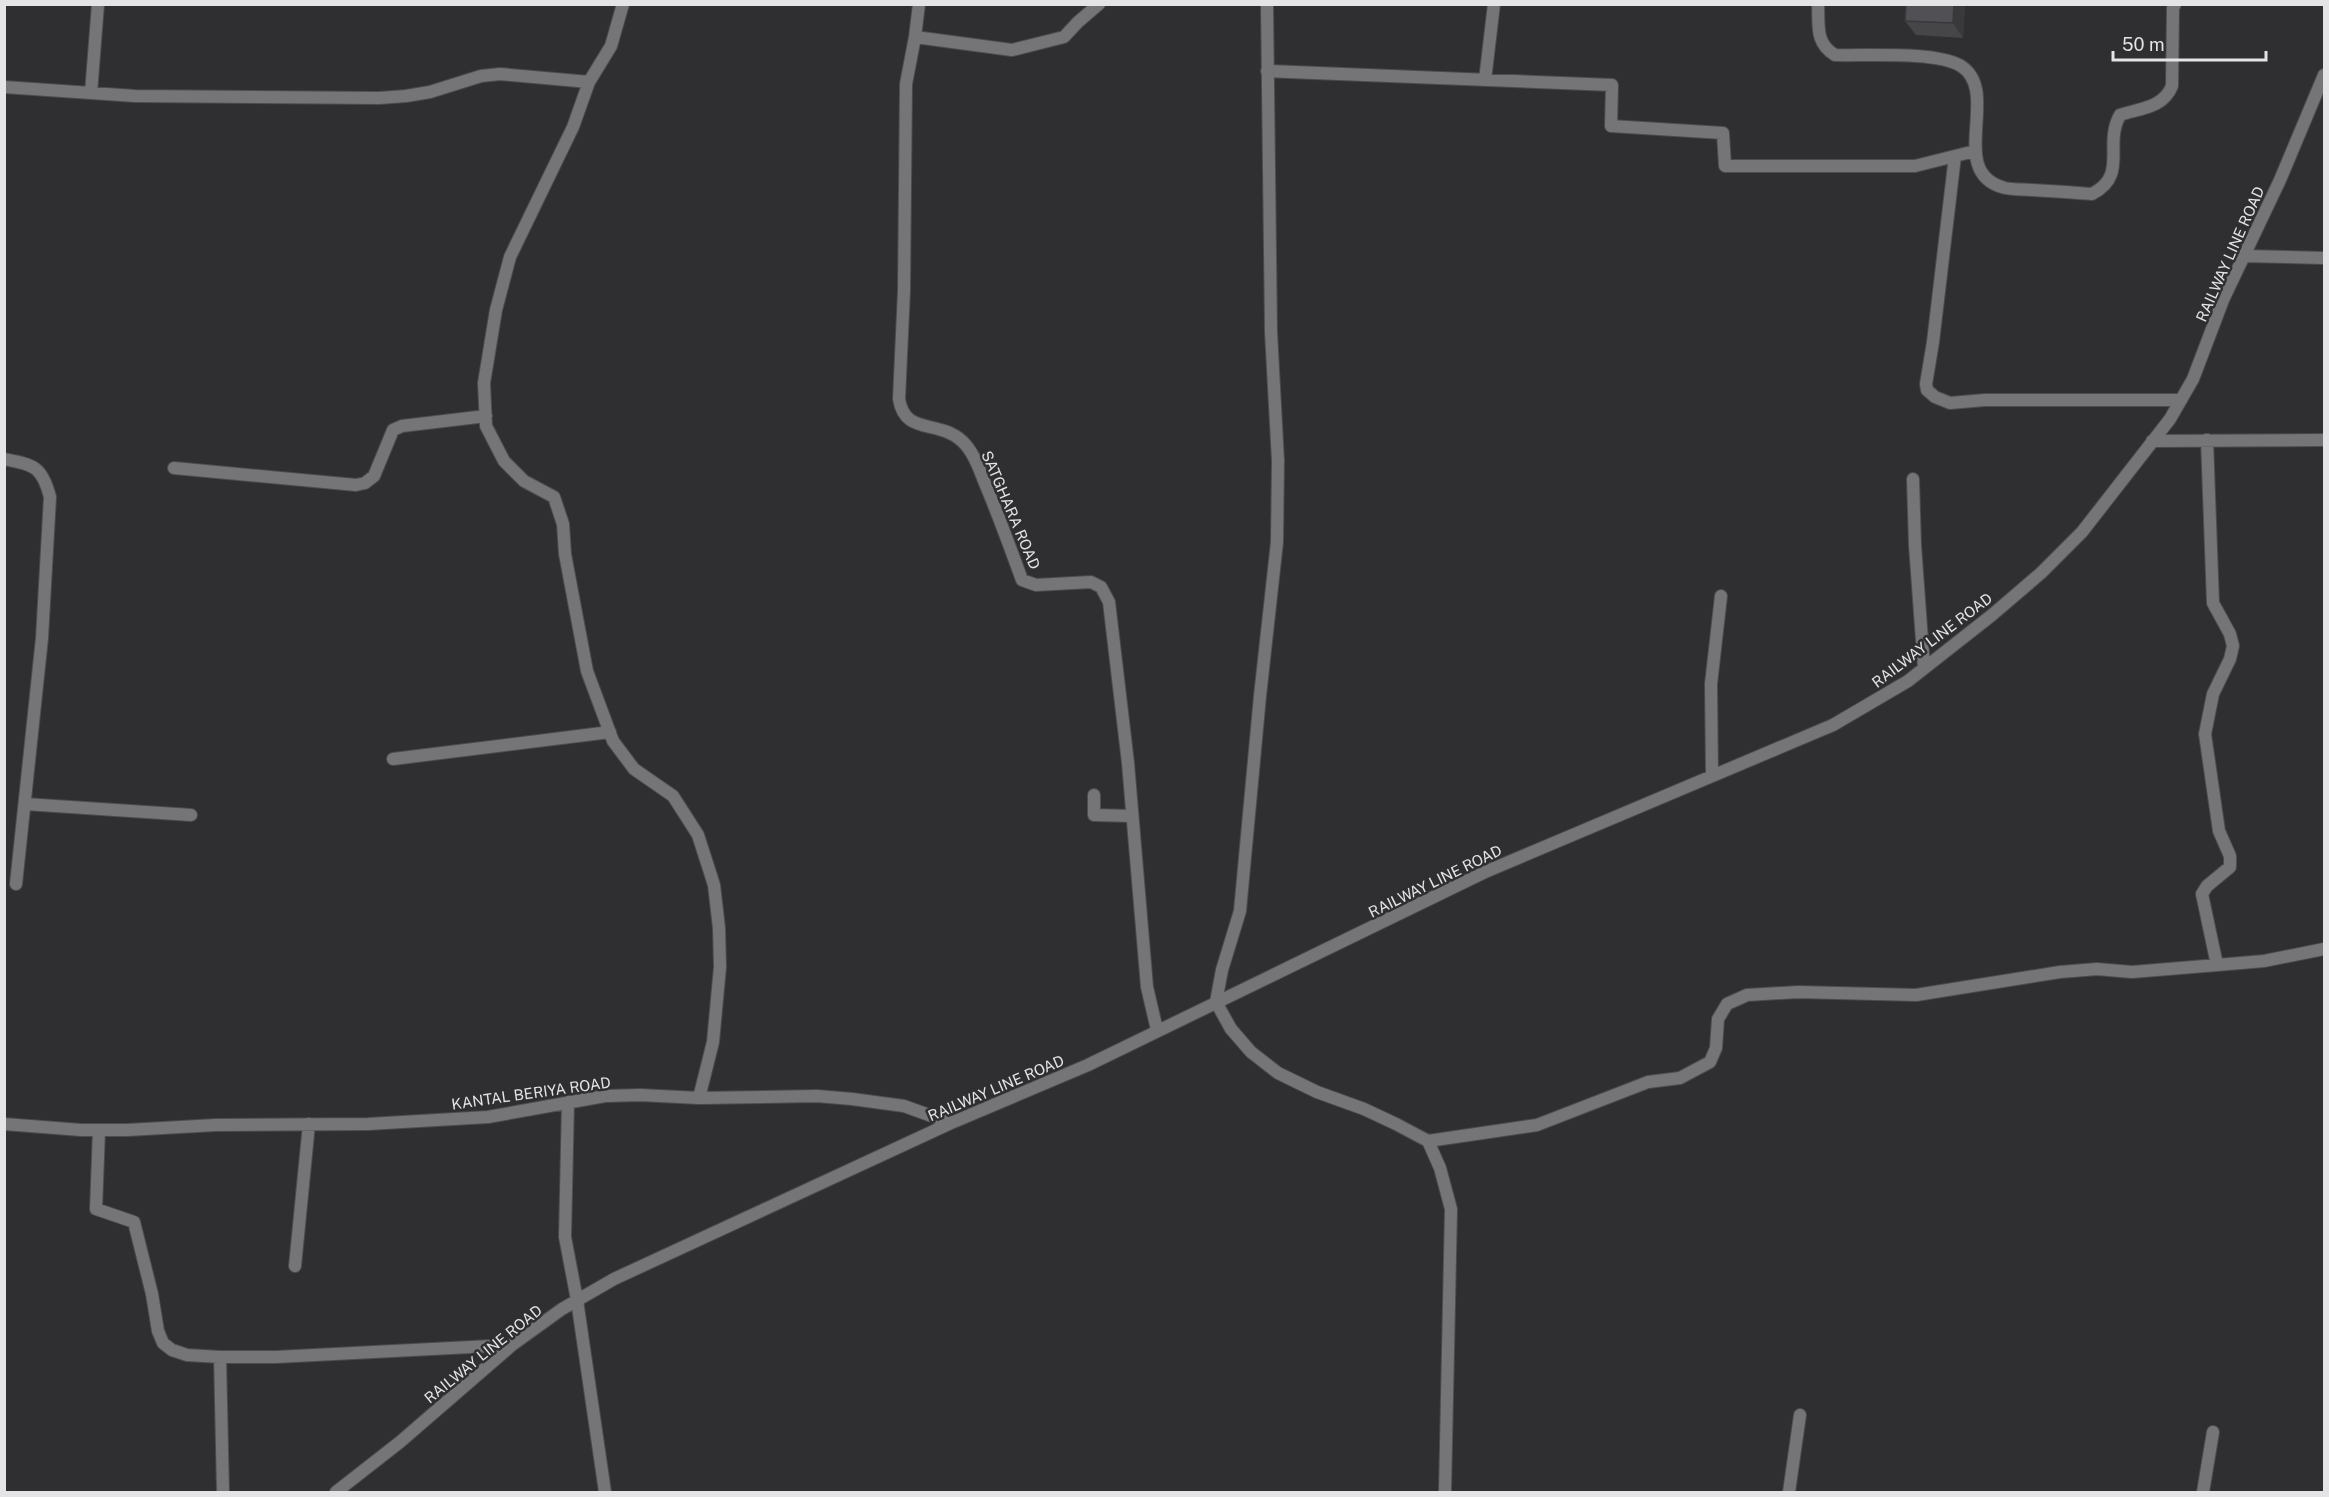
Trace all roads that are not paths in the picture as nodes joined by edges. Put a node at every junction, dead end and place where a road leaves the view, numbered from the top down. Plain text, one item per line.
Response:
1 (98, 4) edge
2 (623, 4) edge
3 (919, 4) edge
4 (1099, 4) edge
5 (1267, 4) edge
6 (1494, 4) edge
7 (1818, 4) edge
8 (2175, 4) edge
9 (915, 37) junction
10 (1267, 70) junction
11 (2325, 75) edge
12 (1485, 80) junction
13 (589, 82) junction
14 (4, 87) edge
15 (91, 93) junction
16 (1975, 151) junction
17 (1955, 156) junction
18 (2244, 256) junction
19 (2325, 258) edge
20 (2181, 400) junction
21 (486, 416) junction
22 (2207, 440) junction
23 (2325, 440) edge
24 (2152, 441) junction
25 (4, 459) edge
26 (174, 468) dead end
27 (1913, 479) dead end
28 (1721, 596) dead end
29 (1924, 668) junction
30 (610, 732) junction
31 (393, 759) dead end
32 (1712, 775) junction
33 (1094, 795) dead end
34 (25, 804) junction
35 (191, 815) dead end
36 (1132, 816) junction
37 (16, 884) dead end
38 (2325, 949) edge
39 (2217, 965) junction
40 (1216, 1002) junction
41 (1157, 1030) junction
42 (699, 1098) junction
43 (568, 1102) junction
44 (951, 1123) junction
45 (4, 1124) edge
46 (309, 1124) junction
47 (99, 1130) junction
48 (1428, 1141) junction
49 (295, 1266) dead end
50 (578, 1300) junction
51 (512, 1345) junction
52 (219, 1357) junction
53 (1800, 1415) dead end
54 (2213, 1432) dead end
55 (223, 1492) edge
56 (336, 1492) edge
57 (605, 1492) edge
58 (1445, 1492) edge
59 (1789, 1492) edge
60 (2203, 1492) edge

1 - 15 street
2 - 13 street
3 - 9 street, SATGHARA ROAD
4 - 9 street
5 - 10 street
6 - 12 street
7 - 16 street
8 - 16 street
9 - 36 street, SATGHARA ROAD
10 - 12 street
10 - 40 street
11 - 18 street, RAILWAY LINE ROAD
12 - 17 street
13 - 15 street
13 - 21 street
14 - 15 street
16 - 17 street
17 - 20 street
18 - 19 street
18 - 20 street, RAILWAY LINE ROAD
20 - 24 street, RAILWAY LINE ROAD
21 - 26 street
21 - 30 street
22 - 23 street
22 - 24 street
22 - 39 street
24 - 29 street, RAILWAY LINE ROAD
25 - 34 street
27 - 29 street
28 - 32 street
29 - 32 street, RAILWAY LINE ROAD
30 - 31 street
30 - 42 street
32 - 40 street, RAILWAY LINE ROAD
33 - 36 street
34 - 35 street
34 - 37 street
36 - 41 street, SATGHARA ROAD
38 - 39 street
39 - 48 street
40 - 41 street, RAILWAY LINE ROAD
40 - 48 street
41 - 44 street, RAILWAY LINE ROAD
42 - 43 street, KANTAL BERIYA ROAD
42 - 44 street, KANTAL BERIYA ROAD
43 - 46 street, KANTAL BERIYA ROAD
43 - 50 street
44 - 50 street, RAILWAY LINE ROAD
45 - 47 street, KANTAL BERIYA ROAD
46 - 47 street, KANTAL BERIYA ROAD
46 - 49 street
47 - 52 street
48 - 58 street
50 - 51 street, RAILWAY LINE ROAD
50 - 57 street
51 - 52 street
51 - 56 street, RAILWAY LINE ROAD
52 - 55 street
53 - 59 street
54 - 60 street

